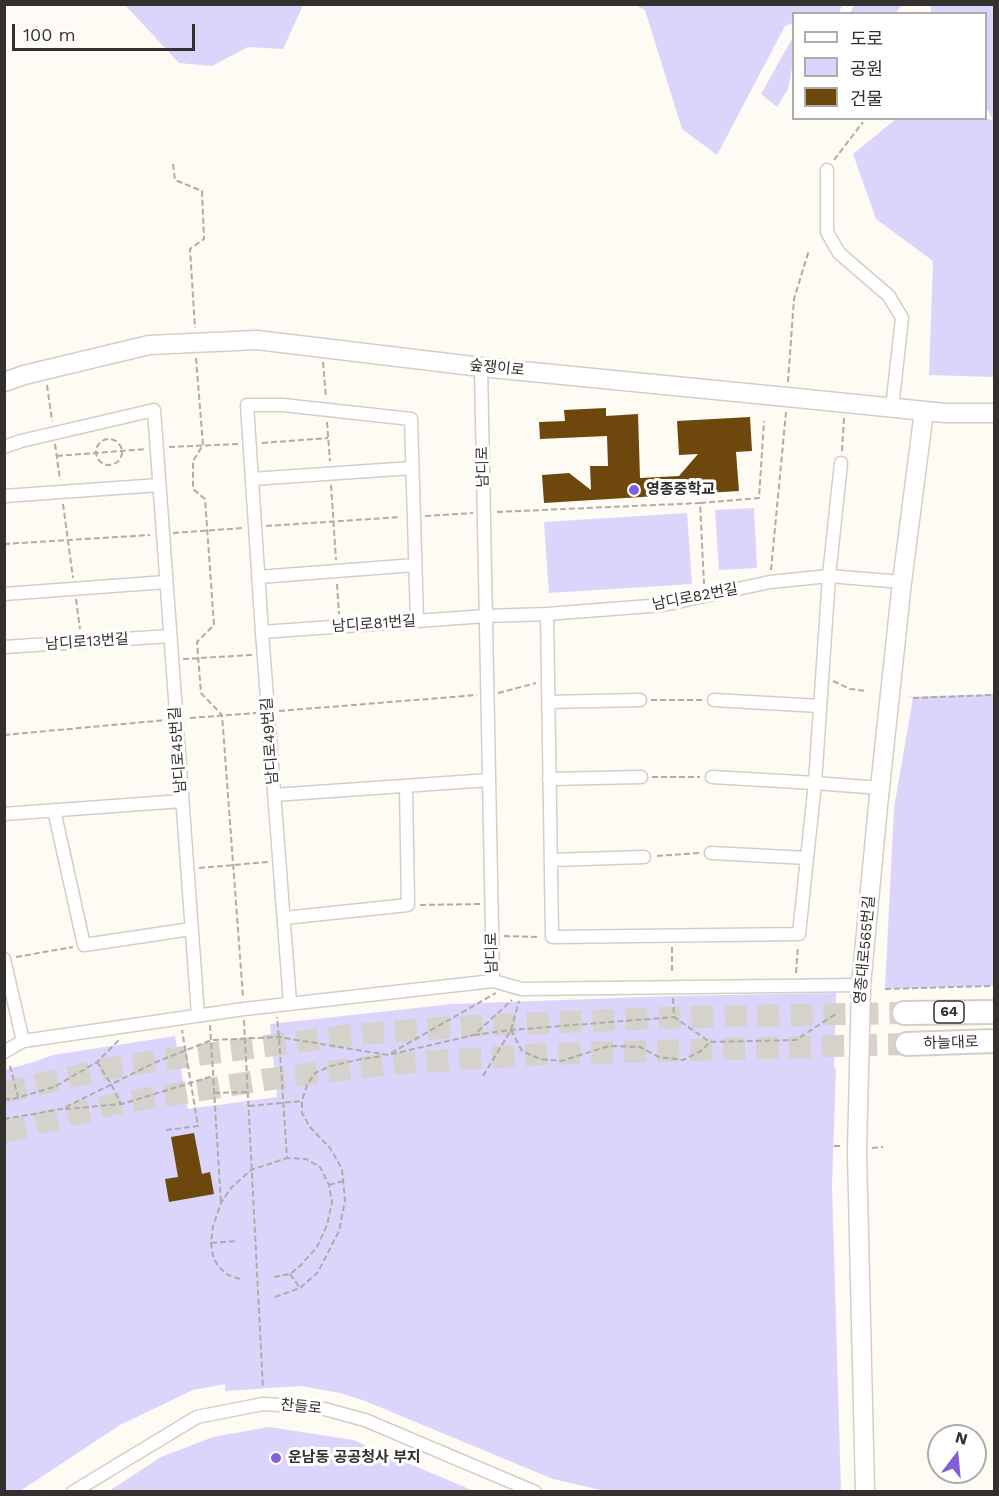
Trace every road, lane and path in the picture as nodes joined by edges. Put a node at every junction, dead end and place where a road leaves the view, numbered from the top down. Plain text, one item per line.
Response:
1 (863, 122) dead end
2 (173, 164) dead end
3 (827, 170) joint
4 (809, 250) dead end
5 (195, 343) junction
6 (322, 347) junction
7 (481, 367) junction
8 (45, 370) junction
9 (4, 382) edge
10 (787, 398) junction
11 (326, 404) dead end
12 (892, 408) junction
13 (924, 411) junction
14 (994, 413) edge
15 (327, 415) dead end
16 (844, 417) dead end
17 (764, 421) dead end
18 (52, 424) dead end
19 (54, 435) dead end
20 (328, 438) junction
21 (250, 444) junction
22 (203, 445) junction
23 (4, 447) edge
24 (156, 448) junction
25 (122, 451) junction
26 (95, 453) junction
27 (57, 456) junction
28 (842, 463) joint
29 (412, 468) junction
30 (330, 469) dead end
31 (252, 479) junction
32 (331, 480) dead end
33 (159, 485) junction
34 (61, 488) dead end
35 (4, 496) edge
36 (62, 498) dead end
37 (700, 502) junction
38 (484, 512) junction
39 (415, 565) junction
40 (336, 568) dead end
41 (829, 576) junction
42 (258, 577) junction
43 (337, 580) dead end
44 (166, 582) junction
45 (770, 582) junction
46 (902, 582) junction
47 (74, 586) dead end
48 (4, 594) edge
49 (705, 596) junction
50 (76, 597) dead end
51 (547, 614) junction
52 (486, 616) junction
53 (417, 621) junction
54 (340, 627) junction
55 (262, 633) junction
56 (170, 636) junction
57 (82, 642) junction
58 (4, 647) edge
59 (264, 654) junction
60 (198, 658) junction
61 (172, 660) junction
62 (822, 676) junction
63 (867, 691) dead end
64 (994, 694) edge
65 (913, 698) dead end
66 (640, 700) joint
67 (714, 700) joint
68 (548, 702) junction
69 (820, 706) junction
70 (641, 777) joint
71 (712, 777) joint
72 (549, 779) junction
73 (489, 780) junction
74 (815, 783) junction
75 (406, 786) junction
76 (880, 788) junction
77 (274, 795) junction
78 (182, 801) junction
79 (54, 810) junction
80 (4, 814) edge
81 (711, 853) joint
82 (644, 857) joint
83 (807, 858) junction
84 (551, 860) junction
85 (279, 861) junction
86 (233, 864) junction
87 (187, 869) junction
88 (491, 904) junction
89 (408, 905) junction
90 (284, 918) junction
91 (191, 929) junction
92 (799, 934) junction
93 (492, 936) junction
94 (552, 937) junction
95 (84, 945) junction
96 (5, 959) edge
97 (493, 981) junction
98 (861, 985) junction
99 (509, 986) junction
100 (795, 986) junction
101 (994, 986) edge
102 (522, 989) junction
103 (885, 989) dead end
104 (290, 1003) junction
105 (275, 1005) junction
106 (244, 1009) junction
107 (994, 1012) edge
108 (837, 1013) dead end
109 (904, 1013) tunnel mouth
110 (204, 1015) junction
111 (674, 1017) dead end
112 (180, 1018) junction
113 (134, 1025) junction
114 (512, 1030) junction
115 (474, 1035) junction
116 (279, 1037) junction
117 (212, 1040) junction
118 (23, 1041) junction
119 (994, 1041) edge
120 (907, 1044) tunnel mouth
121 (185, 1050) junction
122 (4, 1052) edge
123 (388, 1055) junction
124 (96, 1062) junction
125 (10, 1066) dead end
126 (213, 1076) junction
127 (483, 1076) dead end
128 (191, 1082) junction
129 (111, 1083) junction
130 (248, 1092) junction
131 (214, 1093) junction
132 (18, 1097) junction
133 (4, 1099) edge
134 (303, 1101) junction
135 (284, 1102) junction
136 (122, 1104) junction
137 (248, 1106) junction
138 (62, 1109) junction
139 (4, 1119) edge
140 (166, 1130) dead end
141 (834, 1146) dead end
142 (843, 1146) dead end
143 (872, 1148) dead end
144 (883, 1148) dead end
145 (287, 1158) junction
146 (251, 1170) junction
147 (343, 1181) junction
148 (329, 1185) junction
149 (221, 1203) junction
150 (237, 1241) dead end
151 (211, 1243) junction
152 (290, 1274) junction
153 (274, 1277) dead end
154 (240, 1279) dead end
155 (300, 1288) junction
156 (275, 1297) dead end
157 (263, 1388) dead end
158 (73, 1491) edge
159 (535, 1491) edge
160 (865, 1491) edge

1 - 3 path
2 - 5 path
3 - 12 street
4 - 10 path
5 - 6 street, 숲쟁이로
5 - 8 street, 숲쟁이로
5 - 22 path
6 - 7 street, 숲쟁이로
6 - 11 path
7 - 10 street, 숲쟁이로
7 - 38 street, 남디로
8 - 9 street, 숲쟁이로
8 - 18 path
10 - 12 street, 숲쟁이로
10 - 45 path
12 - 13 street, 숲쟁이로
13 - 14 street, 숲쟁이로
13 - 46 street, 영종대로565번길
15 - 20 path
16 - 28 path
17 - 37 path
19 - 27 path
20 - 21 path
20 - 30 path
21 - 22 path
21 - 29 street, 남디로49번길
21 - 31 street, 남디로49번길
22 - 24 path
22 - 60 path
23 - 24 street, 남디로45번길
24 - 25 path
24 - 33 street, 남디로45번길
25 - 26 path
25 - 26 path
25 - 26 path
26 - 27 path
27 - 34 path
28 - 41 street
29 - 31 street
29 - 39 street
31 - 42 street, 남디로49번길
32 - 40 path
33 - 35 street
33 - 44 street, 남디로45번길
36 - 47 path
37 - 38 path
37 - 49 path
38 - 52 street, 남디로
39 - 42 street
39 - 53 street
41 - 45 street, 남디로82번길
41 - 46 street, 남디로82번길
41 - 62 street
42 - 55 street, 남디로49번길
43 - 54 path
44 - 48 street
44 - 56 street, 남디로45번길
45 - 49 street, 남디로82번길
46 - 76 street, 영종대로565번길
49 - 51 street, 남디로82번길
50 - 57 path
51 - 52 street, 남디로82번길
51 - 68 street
52 - 53 street, 남디로81번길
52 - 73 street, 남디로
53 - 54 street, 남디로81번길
54 - 55 street, 남디로81번길
55 - 59 street, 남디로49번길
56 - 57 street, 남디로13번길
56 - 61 street, 남디로45번길
57 - 58 street, 남디로13번길
59 - 60 path
59 - 77 street, 남디로49번길
60 - 61 path
60 - 86 path
61 - 78 street, 남디로45번길
62 - 63 path
62 - 69 street
64 - 65 path
66 - 67 path
66 - 68 street
67 - 69 street
68 - 72 street
69 - 74 street
70 - 71 path
70 - 72 street
71 - 74 street
72 - 84 street
73 - 75 street
73 - 88 street, 남디로
74 - 76 street
74 - 83 street
75 - 77 street
75 - 89 street
76 - 98 street, 영종대로565번길
77 - 85 street, 남디로49번길
78 - 79 street
78 - 87 street, 남디로45번길
79 - 80 street
79 - 95 street
81 - 82 path
81 - 83 street
82 - 84 street
83 - 92 street
84 - 94 street
85 - 86 path
85 - 90 street, 남디로49번길
86 - 87 path
86 - 106 path
87 - 91 street, 남디로45번길
88 - 89 path
88 - 93 street, 남디로
89 - 90 street
90 - 104 street, 남디로49번길
91 - 95 street
91 - 110 street, 남디로45번길
92 - 94 street
92 - 100 path
93 - 94 path
93 - 97 street, 남디로
95 - 96 path
96 - 118 street
97 - 99 street
97 - 104 street, 남디로
98 - 100 street
98 - 160 street, 영종대로565번길
99 - 102 street
99 - 123 path
100 - 102 street
101 - 103 path
102 - 114 path
102 - 115 path
104 - 105 street, 남디로
105 - 106 street, 남디로
105 - 116 path
106 - 110 street, 남디로
106 - 130 path
107 - 109 highway, 하늘대로 / 64
108 - 114 path
110 - 112 street, 남디로
110 - 117 path
111 - 114 path
112 - 113 street, 남디로
112 - 121 path
113 - 118 street, 남디로
113 - 124 path
114 - 115 path
114 - 127 path
115 - 123 path
116 - 117 path
116 - 123 path
116 - 135 path
117 - 121 path
117 - 126 path
118 - 122 street
119 - 120 highway, 하늘대로 / 64
121 - 128 path
121 - 129 path
123 - 134 path
124 - 129 path
124 - 132 path
125 - 132 path
126 - 128 path
126 - 131 path
128 - 136 path
128 - 140 path
129 - 136 path
129 - 138 path
130 - 131 path
130 - 137 path
131 - 149 path
132 - 133 path
134 - 135 path
134 - 147 path
135 - 137 path
135 - 145 path
136 - 138 path
137 - 146 path
138 - 139 path
141 - 142 path
143 - 144 path
145 - 146 path
145 - 148 path
146 - 149 path
146 - 157 path
147 - 148 path
147 - 155 path
148 - 152 path
149 - 151 path
150 - 151 path
151 - 154 path
152 - 153 path
152 - 155 path
155 - 156 path
158 - 159 street, 찬들로

